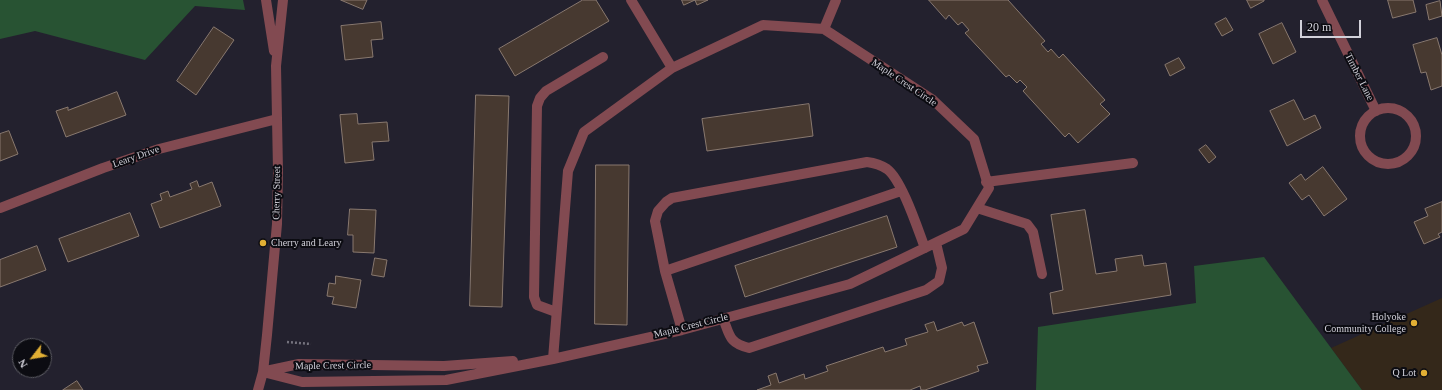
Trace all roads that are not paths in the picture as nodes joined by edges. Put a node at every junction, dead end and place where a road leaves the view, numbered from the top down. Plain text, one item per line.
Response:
1 (266, 0) edge
2 (283, 0) edge
3 (631, 0) edge
4 (836, 0) edge
5 (1322, 0) edge
6 (824, 29) junction
7 (603, 57) dead end
8 (276, 66) junction
9 (672, 68) junction
10 (1376, 111) junction
11 (277, 119) junction
12 (1133, 163) dead end
13 (986, 182) junction
14 (901, 191) junction
15 (0, 208) edge
16 (977, 208) junction
17 (936, 243) junction
18 (925, 248) junction
19 (665, 271) junction
20 (1042, 274) dead end
21 (556, 312) junction
22 (723, 318) junction
23 (682, 330) junction
24 (553, 359) junction
25 (262, 372) junction
26 (258, 390) edge

1 - 8 street, Cherry Street
2 - 8 street, Cherry Street
3 - 9 street
4 - 6 street
5 - 10 street, Timber Lane
6 - 9 street, Maple Crest Circle
6 - 13 street, Maple Crest Circle
7 - 21 street
8 - 11 street, Cherry Street
9 - 21 street, Maple Crest Circle
10 - 10 street, Timber Lane
11 - 15 street, Leary Drive
11 - 25 street, Cherry Street
12 - 13 street
13 - 16 street, Maple Crest Circle
14 - 18 street
14 - 19 street
14 - 19 street
16 - 17 street, Maple Crest Circle
16 - 20 street
17 - 18 street, Maple Crest Circle
17 - 22 street
18 - 22 street, Maple Crest Circle
19 - 23 street
21 - 24 street, Maple Crest Circle
22 - 23 street, Maple Crest Circle
23 - 24 street, Maple Crest Circle
24 - 25 street, Maple Crest Circle
24 - 25 street, Maple Crest Circle
25 - 26 street, Cherry Street

